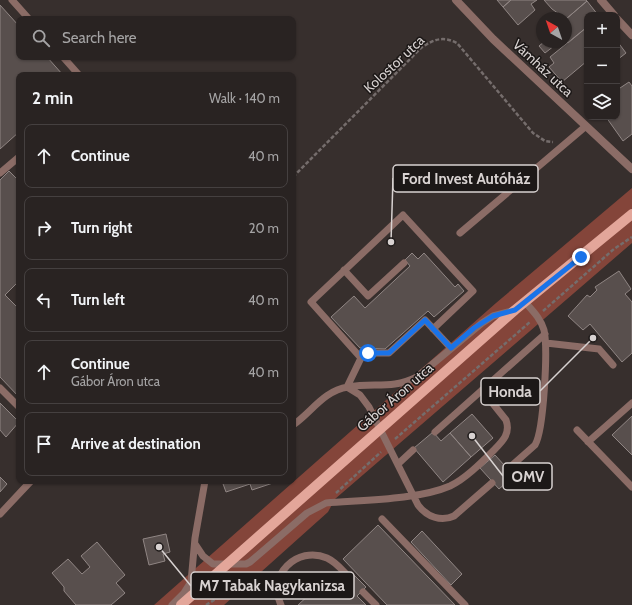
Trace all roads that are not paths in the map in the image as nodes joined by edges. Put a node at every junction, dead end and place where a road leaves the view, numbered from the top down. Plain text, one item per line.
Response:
1 (12, 0) edge
2 (456, 0) edge
3 (601, 0) edge
4 (611, 12) edge
5 (26, 16) edge
6 (620, 22) edge
7 (632, 35) edge
8 (65, 60) edge
9 (76, 72) edge
10 (586, 126) junction
11 (16, 161) edge
12 (632, 169) edge
13 (0, 173) edge
14 (632, 214) edge
15 (460, 233) dead end
16 (404, 263) dead end
17 (344, 270) junction
18 (525, 302) junction
19 (515, 310) junction
20 (433, 329) junction
21 (545, 334) junction
22 (546, 343) junction
23 (451, 348) junction
24 (361, 358) junction
25 (613, 365) dead end
26 (347, 387) junction
27 (0, 388) edge
28 (482, 390) junction
29 (632, 403) edge
30 (16, 404) edge
31 (296, 422) edge
32 (380, 429) junction
33 (577, 430) dead end
34 (435, 432) dead end
35 (588, 442) junction
36 (413, 450) dead end
37 (398, 464) junction
38 (508, 469) dead end
39 (492, 483) dead end
40 (28, 484) edge
41 (205, 484) edge
42 (632, 487) edge
43 (413, 495) junction
44 (0, 514) edge
45 (382, 519) dead end
46 (195, 544) junction
47 (227, 565) junction
48 (348, 576) dead end
49 (363, 592) dead end
50 (172, 605) edge
51 (181, 605) edge
52 (281, 605) edge
53 (376, 605) edge
54 (465, 605) edge

1 - 5 lane
2 - 10 street, Vámház utca
3 - 4 street
6 - 7 street
8 - 9 lane
10 - 12 street, Vámház utca
10 - 15 lane
11 - 13 lane
14 - 18 main road, Gábor Áron utca
16 - 17 lane
17 - 20 lane
17 - 24 lane
18 - 19 main road, Gábor Áron utca
18 - 21 lane
19 - 23 lane
19 - 32 main road, Gábor Áron utca
20 - 23 lane
20 - 24 lane
21 - 22 lane
21 - 28 lane
22 - 25 lane
22 - 38 lane
23 - 26 lane
24 - 26 lane
26 - 31 lane
26 - 32 lane
27 - 30 lane
28 - 34 lane
28 - 43 lane
29 - 35 lane
32 - 37 lane
32 - 47 main road, Gábor Áron utca
33 - 35 lane
35 - 42 lane
36 - 37 lane
37 - 43 lane
39 - 43 lane
40 - 44 lane
41 - 46 lane
43 - 47 lane
45 - 54 lane
46 - 47 lane
46 - 50 lane
47 - 51 main road, Gábor Áron utca
48 - 52 lane
49 - 53 lane

